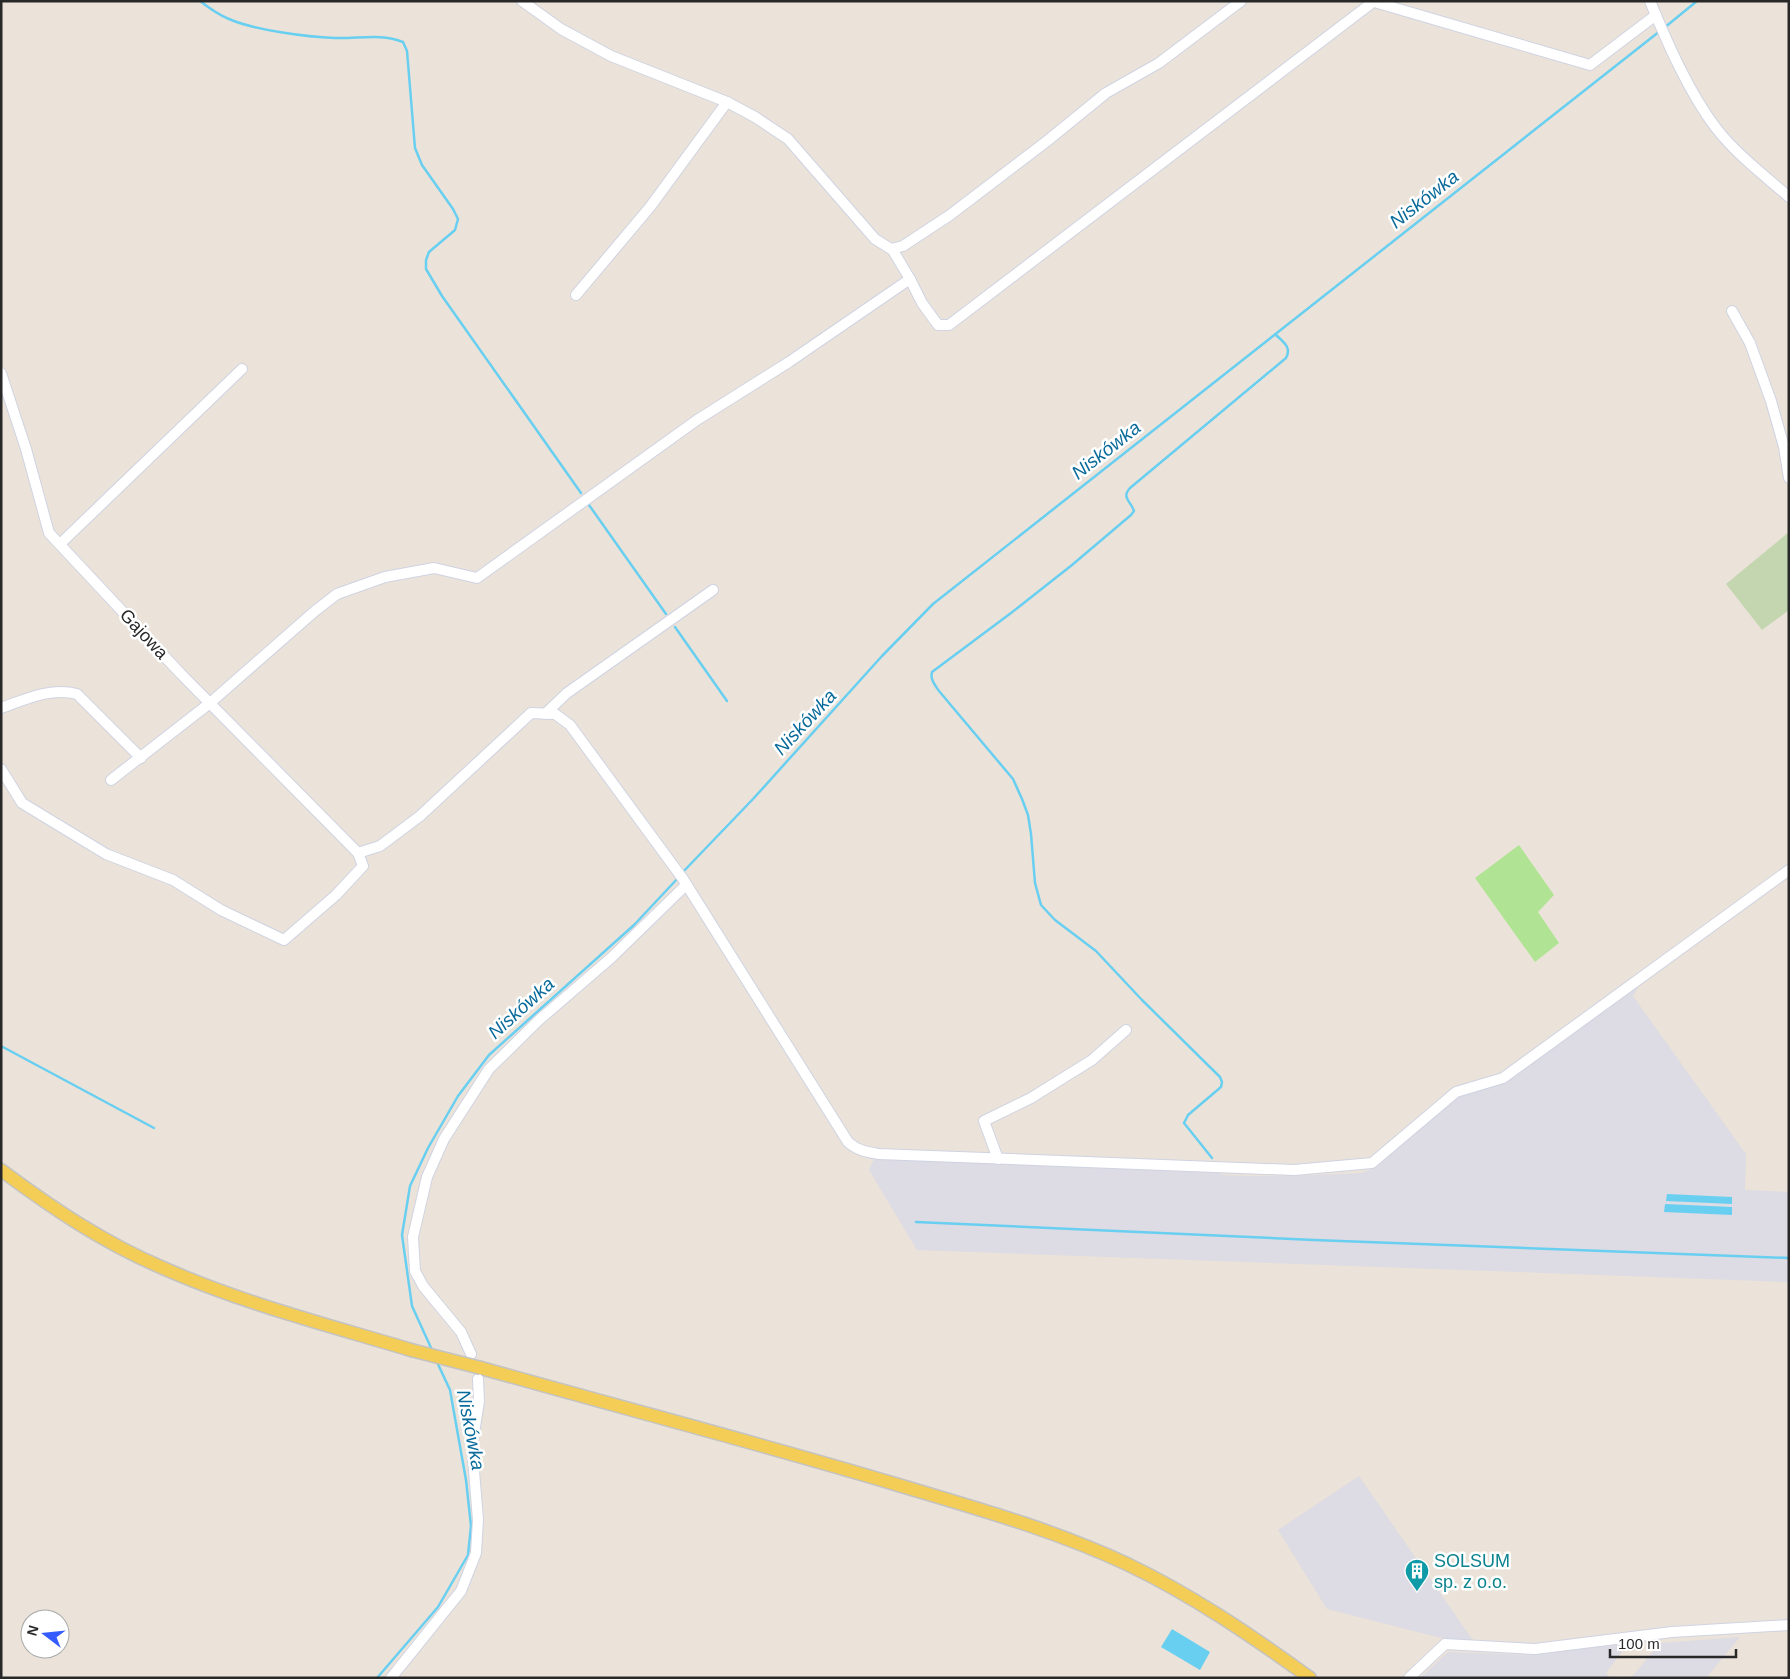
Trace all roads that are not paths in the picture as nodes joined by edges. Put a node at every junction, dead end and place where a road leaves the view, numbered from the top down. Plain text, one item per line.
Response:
1 (522, 1) edge
2 (1241, 1) edge
3 (1650, 1) edge
4 (1372, 2) edge
5 (1657, 17) junction
6 (727, 102) junction
7 (1789, 197) edge
8 (892, 249) junction
9 (910, 279) junction
10 (576, 295) dead end
11 (1732, 312) dead end
12 (242, 369) dead end
13 (1, 373) edge
14 (1789, 478) edge
15 (60, 544) junction
16 (713, 590) dead end
17 (210, 703) junction
18 (1, 708) edge
19 (545, 714) junction
20 (141, 758) junction
21 (1, 769) edge
22 (111, 780) dead end
23 (358, 853) junction
24 (1789, 870) edge
25 (684, 882) junction
26 (1126, 1030) dead end
27 (998, 1159) junction
28 (1, 1170) edge
29 (471, 1354) dead end
30 (479, 1374) junction
31 (1789, 1625) edge
32 (391, 1678) edge
33 (1310, 1678) edge
34 (1409, 1678) edge

1 - 6 street
2 - 8 street
3 - 5 street
4 - 5 street
4 - 9 street
5 - 7 street
6 - 8 street
6 - 10 street
8 - 9 street
9 - 17 street
11 - 14 street
12 - 15 street
13 - 15 street, Gajowa
15 - 17 street, Gajowa
16 - 19 street
17 - 20 street
17 - 23 street, Gajowa
18 - 20 street
19 - 23 street
19 - 25 street
20 - 22 street
21 - 23 street
24 - 27 street
25 - 27 street
25 - 29 street
26 - 27 street
28 - 30 main road, bridge
30 - 32 street
30 - 33 main road
31 - 34 street

